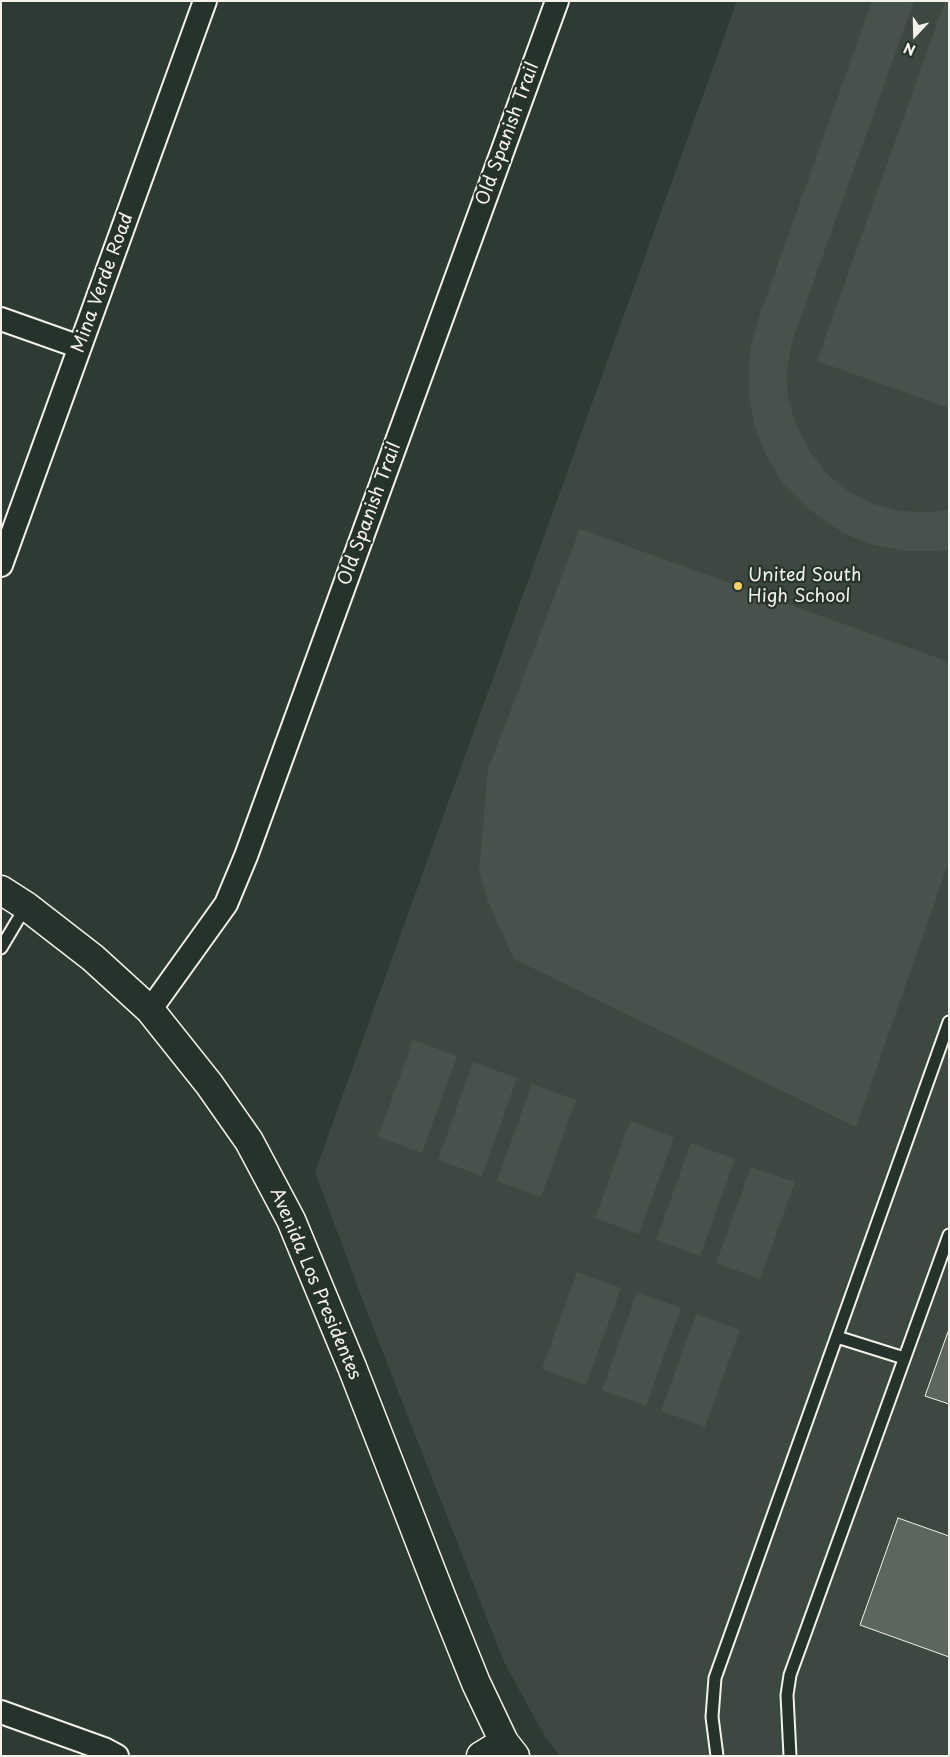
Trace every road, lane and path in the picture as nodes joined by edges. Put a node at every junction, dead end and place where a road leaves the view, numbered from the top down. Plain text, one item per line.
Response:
1 (205, 1) edge
2 (556, 1) edge
3 (1, 319) edge
4 (80, 347) junction
5 (1, 565) edge
6 (1, 890) edge
7 (26, 906) junction
8 (1, 948) edge
9 (150, 1010) junction
10 (949, 1022) edge
11 (949, 1235) edge
12 (836, 1337) junction
13 (904, 1358) junction
14 (1, 1712) edge
15 (509, 1749) edge
16 (117, 1756) edge
17 (481, 1756) edge
18 (718, 1756) edge
19 (790, 1756) edge

1 - 4 street, Mina Verde Road
2 - 9 street, Old Spanish Trail
3 - 4 street
4 - 5 street, Mina Verde Road
6 - 7 main road, Avenida Los Presidentes
7 - 8 lane
7 - 9 main road, Avenida Los Presidentes
9 - 15 main road, Avenida Los Presidentes
10 - 12 lane
11 - 13 lane
12 - 13 lane
12 - 18 lane
13 - 19 lane
14 - 16 street
15 - 17 main road

